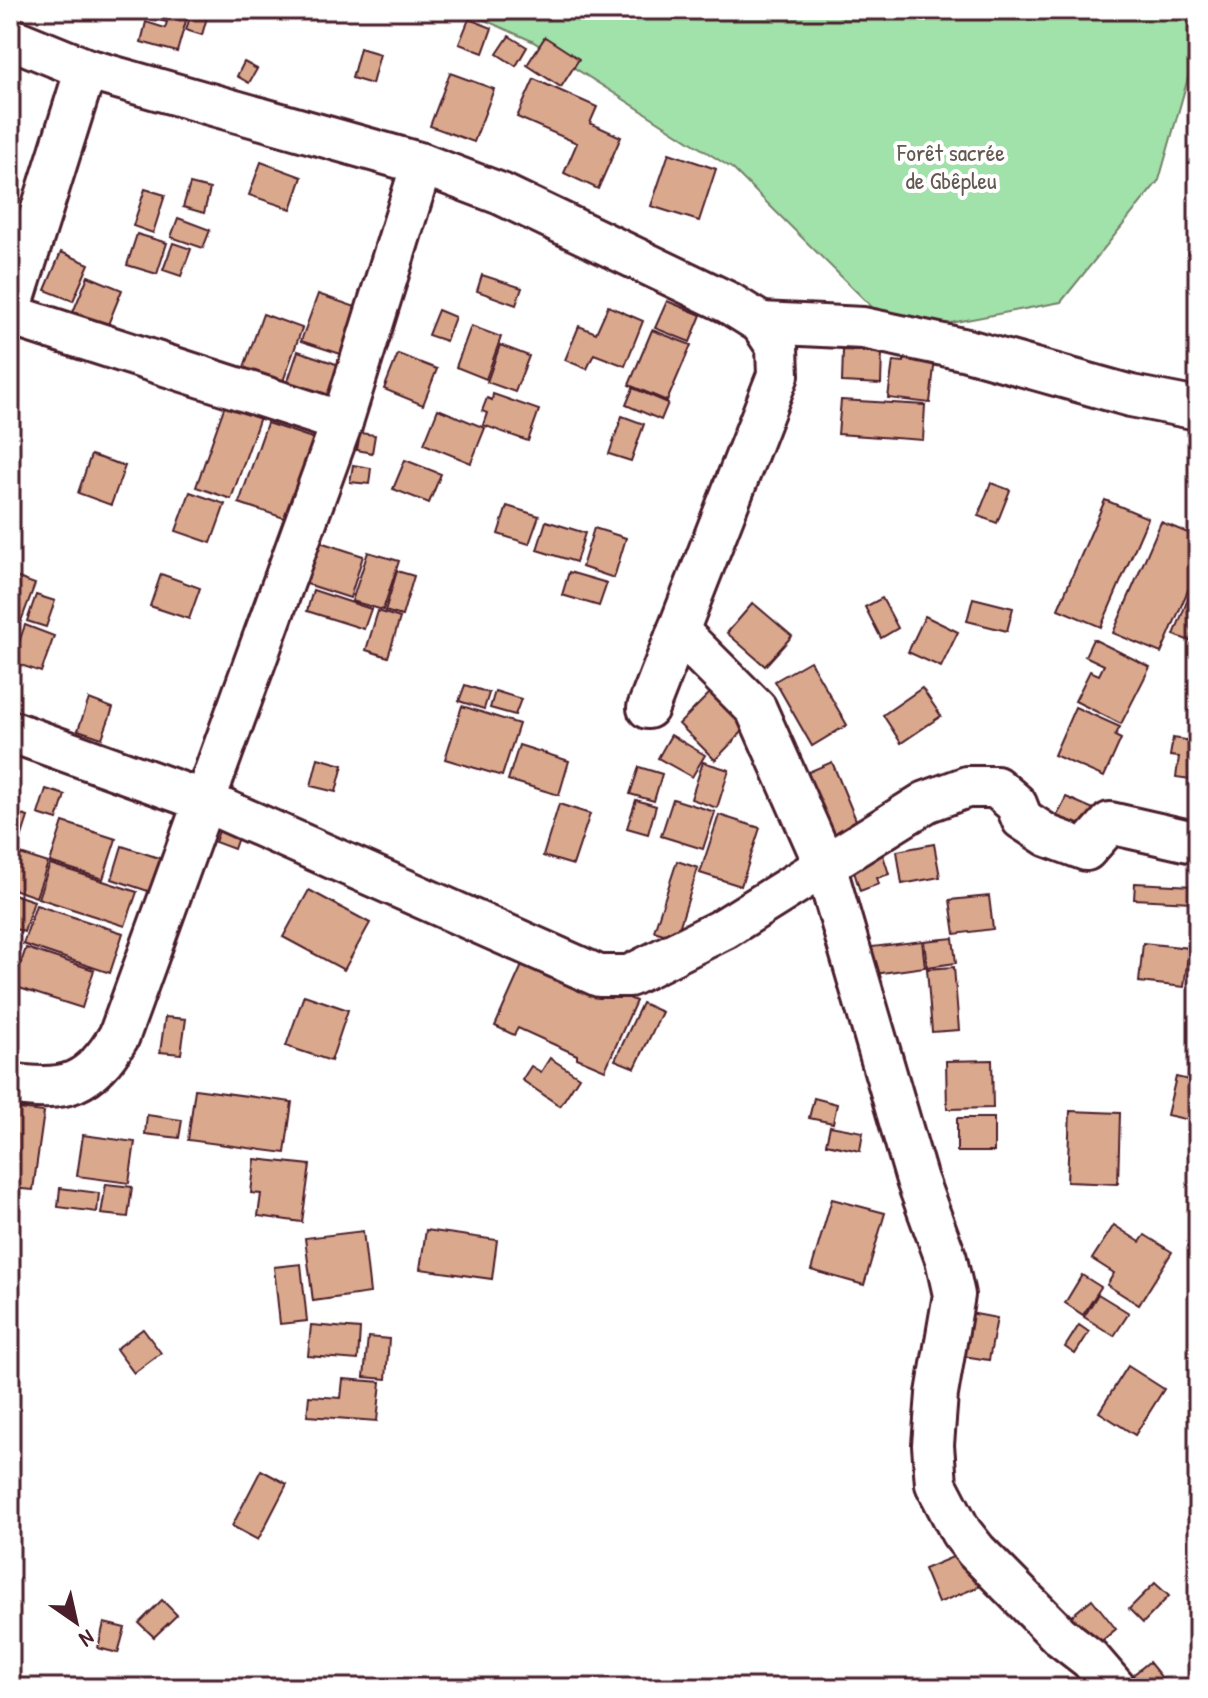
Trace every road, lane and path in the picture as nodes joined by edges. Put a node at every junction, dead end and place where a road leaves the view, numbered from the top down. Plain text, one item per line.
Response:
1 (10, 38) edge
2 (86, 69) junction
3 (422, 164) junction
4 (10, 313) edge
5 (761, 323) junction
6 (1198, 409) edge
7 (342, 422) junction
8 (678, 631) junction
9 (648, 708) dead end
10 (10, 731) edge
11 (204, 801) junction
12 (1198, 843) edge
13 (825, 865) junction
14 (10, 1084) edge
15 (1115, 1688) edge

1 - 2 street
2 - 3 street
2 - 4 street
3 - 5 street
3 - 7 street
4 - 7 street
5 - 6 street
5 - 8 street
7 - 11 street
8 - 9 street
8 - 13 street
10 - 11 street
11 - 13 street
11 - 14 street
12 - 13 street
13 - 15 street

